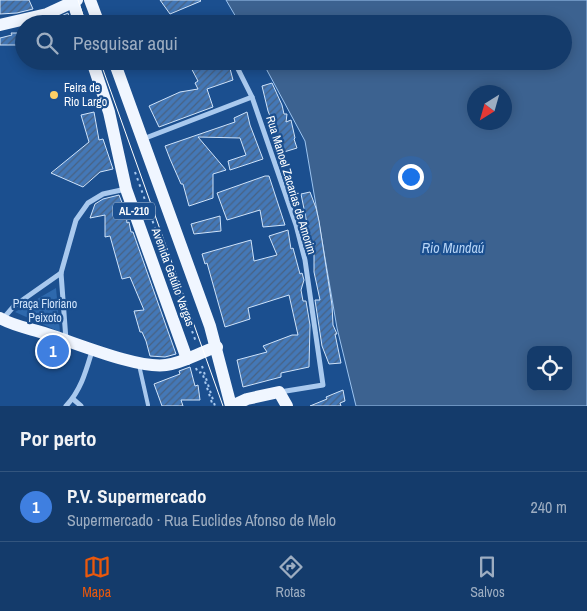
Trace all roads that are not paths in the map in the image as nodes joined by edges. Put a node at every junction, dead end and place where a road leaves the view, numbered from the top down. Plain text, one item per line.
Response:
1 (90, 0) edge
2 (74, 1) edge
3 (44, 15) edge
4 (78, 15) edge
5 (96, 15) edge
6 (15, 22) edge
7 (0, 25) edge
8 (95, 70) edge
9 (118, 70) edge
10 (238, 70) edge
11 (252, 97) junction
12 (142, 139) junction
13 (126, 189) junction
14 (61, 273) junction
15 (0, 320) edge
16 (66, 340) junction
17 (217, 347) junction
18 (92, 349) junction
19 (193, 356) junction
20 (138, 363) junction
21 (280, 392) junction
22 (73, 399) junction
23 (148, 405) edge
24 (66, 406) edge
25 (81, 406) edge
26 (232, 406) edge
27 (287, 406) edge

1 - 5 main road
2 - 3 main road
2 - 4 main road
6 - 7 main road
8 - 13 main road, Avenida Getúlio Vargas / AL-210
9 - 12 main road, Avenida Getúlio Vargas / AL-210
10 - 11 street, Rua Manoel Zacarias de Amorim
11 - 12 street
11 - 21 street, Rua Manoel Zacarias de Amorim
12 - 17 main road, Avenida Getúlio Vargas / AL-210
13 - 14 street
13 - 19 main road, Avenida Getúlio Vargas / AL-210
14 - 15 street
14 - 16 street
15 - 16 main road
16 - 18 main road
17 - 19 main road
17 - 26 main road, AL-210
18 - 20 main road
18 - 22 street
19 - 20 main road
20 - 23 lane
21 - 26 main road, AL-210
21 - 27 main road
22 - 24 street
22 - 25 street

